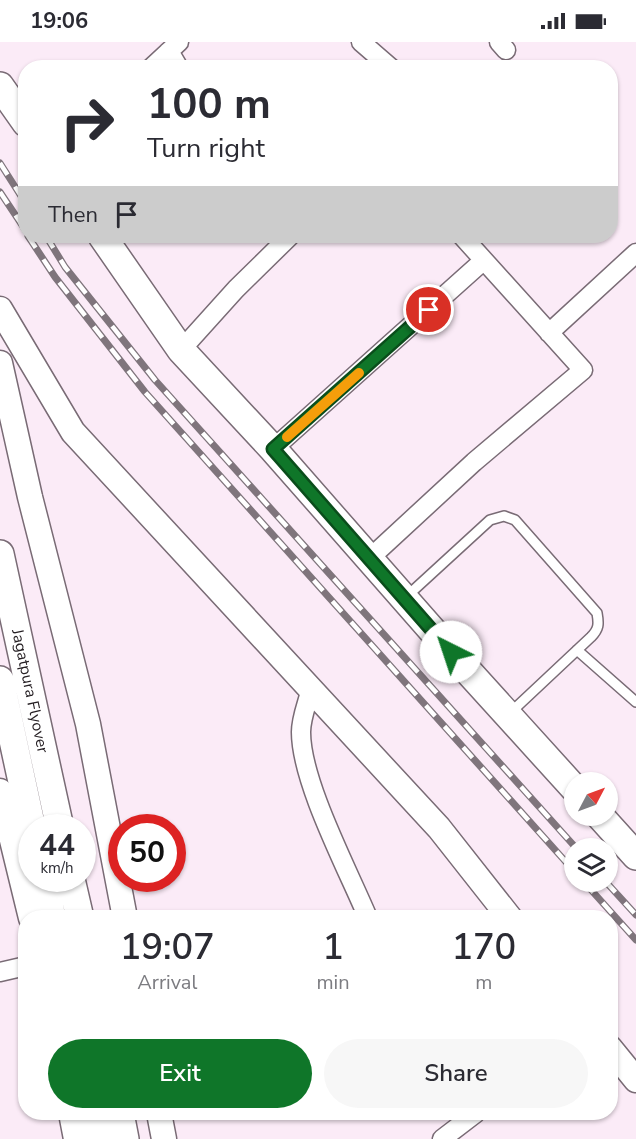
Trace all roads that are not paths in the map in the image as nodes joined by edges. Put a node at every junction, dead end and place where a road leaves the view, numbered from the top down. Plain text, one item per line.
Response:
1 (361, 42) edge
2 (174, 46) edge
3 (159, 60) edge
4 (382, 60) edge
5 (0, 86) edge
6 (18, 112) edge
7 (107, 243) edge
8 (283, 243) edge
9 (468, 243) edge
10 (636, 253) edge
11 (483, 261) junction
12 (0, 309) edge
13 (549, 333) junction
14 (181, 350) junction
15 (0, 363) edge
16 (273, 449) junction
17 (0, 554) edge
18 (369, 558) junction
19 (404, 599) junction
20 (577, 650) junction
21 (0, 680) edge
22 (311, 688) junction
23 (636, 702) edge
24 (508, 715) junction
25 (564, 777) edge
26 (0, 791) edge
27 (29, 814) edge
28 (57, 814) edge
29 (609, 826) edge
30 (636, 856) edge
31 (47, 892) edge
32 (74, 892) edge
33 (29, 910) edge
34 (50, 910) edge
35 (78, 910) edge
36 (123, 910) edge
37 (365, 910) edge
38 (504, 910) edge
39 (18, 968) edge
40 (0, 972) edge
41 (618, 1058) edge
42 (636, 1080) edge
43 (72, 1120) edge
44 (96, 1120) edge
45 (121, 1120) edge
46 (160, 1120) edge
47 (467, 1120) edge
48 (76, 1139) edge
49 (99, 1139) edge
50 (125, 1139) edge
51 (164, 1139) edge
52 (442, 1139) edge

1 - 4 street
2 - 3 street
5 - 6 main road
7 - 14 main road
8 - 14 street
9 - 11 street
10 - 13 street
11 - 13 street
11 - 16 street
12 - 22 street
13 - 18 street
14 - 16 main road
15 - 36 street
16 - 18 main road
17 - 28 main road, Jagatpura Flyover
18 - 19 main road
19 - 20 lane
19 - 24 main road
20 - 23 lane
20 - 24 lane
21 - 27 main road, Jagatpura Flyover
22 - 37 street
22 - 38 street
24 - 25 main road
26 - 33 street
29 - 30 main road
31 - 34 main road
32 - 35 main road
39 - 40 street
41 - 42 street
43 - 48 street
44 - 49 main road
45 - 50 main road
46 - 51 street
47 - 52 street

